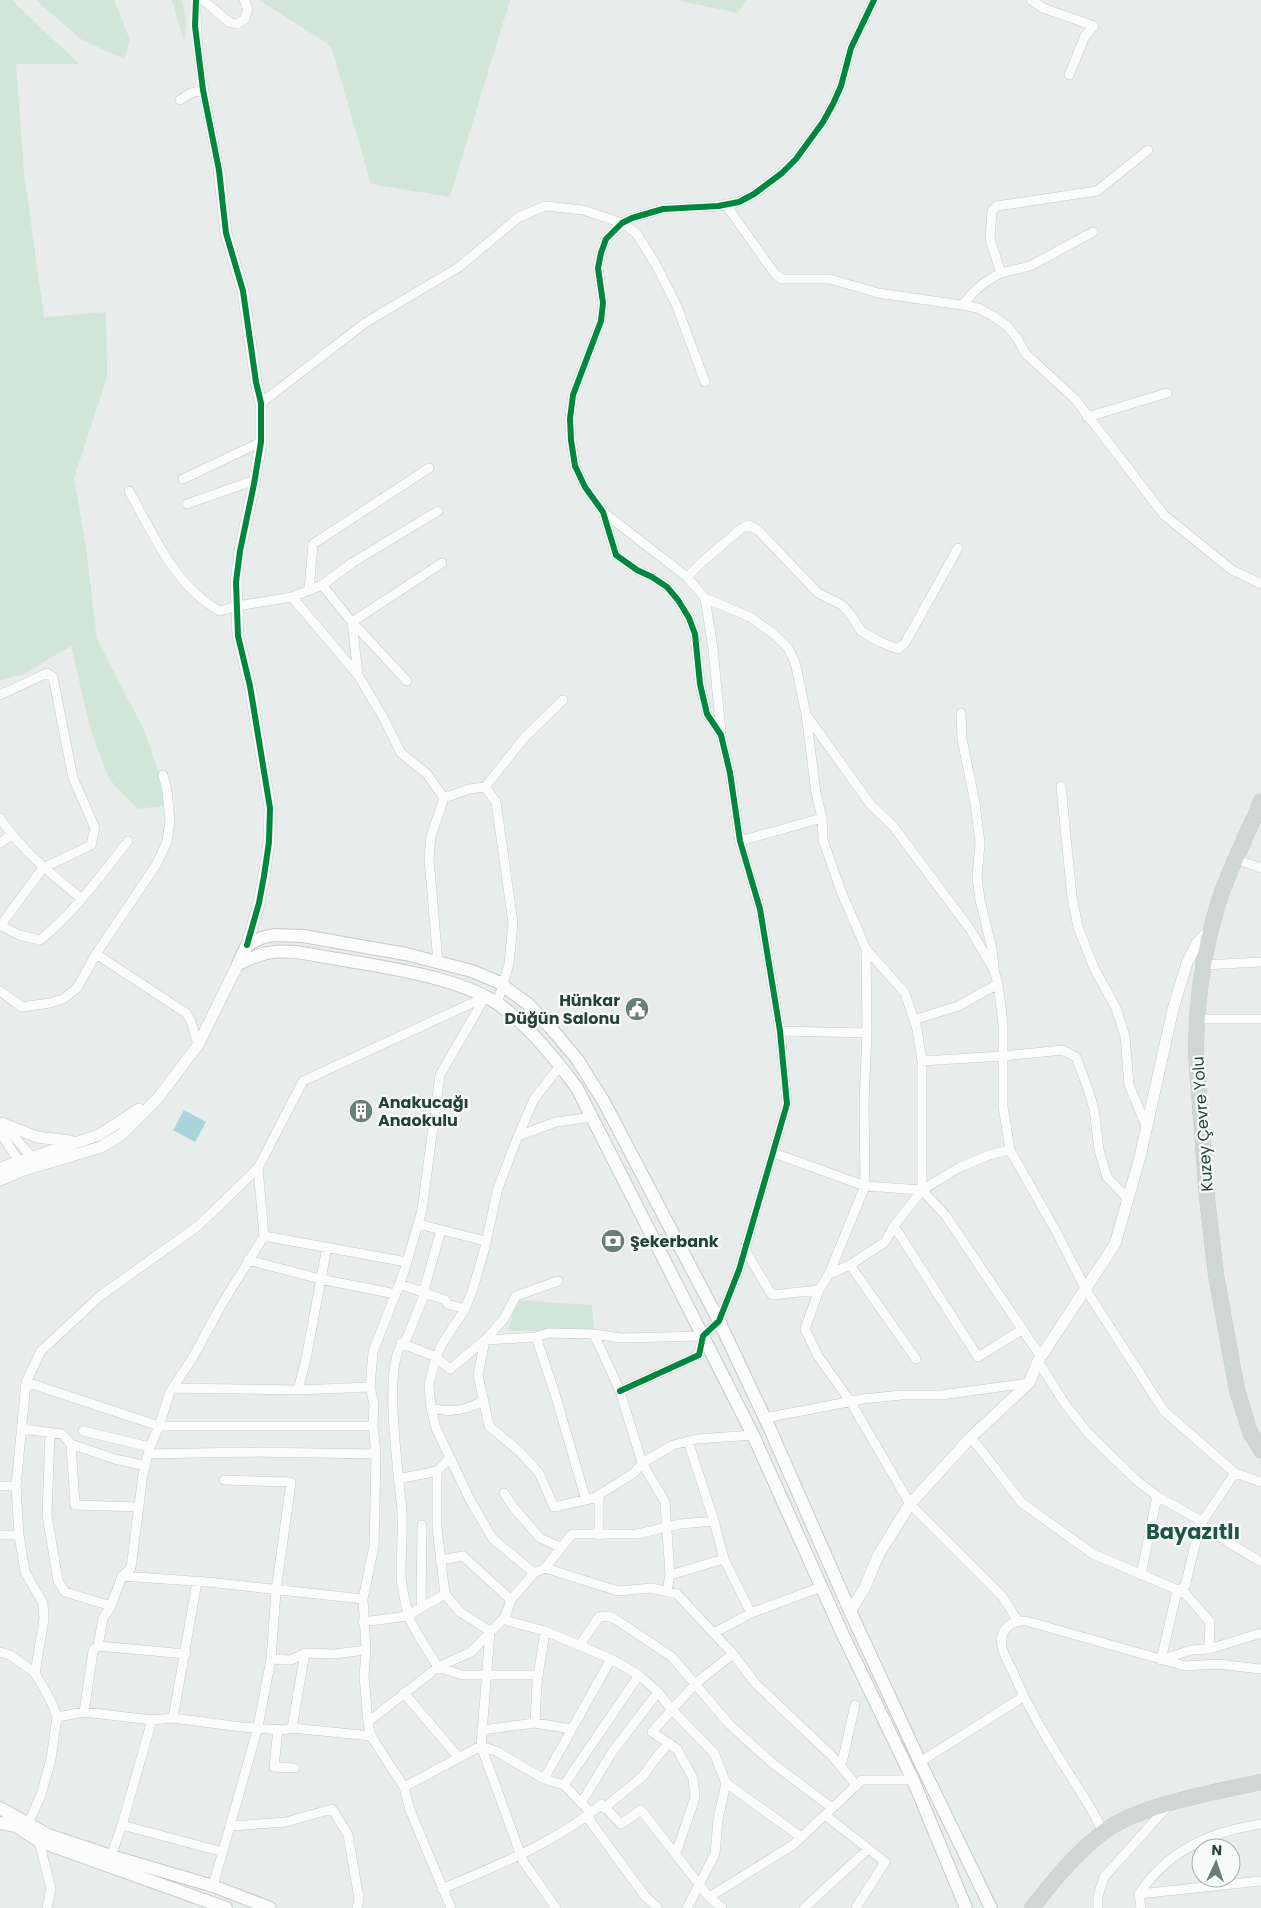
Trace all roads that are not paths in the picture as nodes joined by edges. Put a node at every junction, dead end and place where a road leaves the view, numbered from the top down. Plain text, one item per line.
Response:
1 (196, 0) edge
2 (203, 0) edge
3 (244, 0) edge
4 (874, 0) edge
5 (1031, 0) edge
6 (1068, 75) dead end
7 (203, 90) junction
8 (180, 100) dead end
9 (1148, 150) dead end
10 (218, 170) joint
11 (726, 205) junction
12 (622, 223) junction
13 (1093, 232) dead end
14 (1001, 273) junction
15 (963, 305) junction
16 (705, 382) dead end
17 (1167, 393) dead end
18 (261, 403) junction
19 (1087, 417) junction
20 (261, 442) junction
21 (429, 468) dead end
22 (183, 480) dead end
23 (255, 480) junction
24 (129, 491) dead end
25 (187, 504) dead end
26 (438, 511) dead end
27 (603, 512) junction
28 (958, 548) dead end
29 (442, 563) dead end
30 (687, 577) junction
31 (1261, 584) edge
32 (322, 585) junction
33 (309, 590) junction
34 (292, 597) junction
35 (705, 598) junction
36 (237, 606) junction
37 (352, 622) junction
38 (358, 675) junction
39 (407, 682) dead end
40 (0, 695) edge
41 (563, 700) dead end
42 (961, 713) dead end
43 (806, 714) junction
44 (721, 735) junction
45 (162, 775) dead end
46 (1061, 786) dead end
47 (485, 787) junction
48 (444, 798) junction
49 (1261, 801) edge
50 (0, 818) edge
51 (822, 818) junction
52 (11, 835) junction
53 (128, 841) dead end
54 (740, 841) junction
55 (0, 843) edge
56 (1235, 859) junction
57 (43, 868) junction
58 (1261, 868) edge
59 (82, 899) junction
60 (0, 925) edge
61 (1212, 927) junction
62 (246, 945) junction
63 (866, 949) junction
64 (96, 954) junction
65 (438, 962) junction
66 (1261, 962) edge
67 (238, 964) junction
68 (1204, 965) junction
69 (994, 970) junction
70 (998, 984) junction
71 (503, 986) junction
72 (0, 991) edge
73 (485, 997) junction
74 (498, 1004) junction
75 (1197, 1019) junction
76 (1261, 1019) edge
77 (914, 1020) junction
78 (780, 1031) junction
79 (868, 1033) junction
80 (198, 1046) junction
81 (1003, 1056) junction
82 (922, 1061) junction
83 (560, 1066) junction
84 (158, 1098) junction
85 (592, 1117) junction
86 (1, 1126) edge
87 (1147, 1129) junction
88 (518, 1136) junction
89 (79, 1142) junction
90 (1010, 1150) junction
91 (774, 1153) junction
92 (35, 1161) junction
93 (22, 1166) junction
94 (0, 1168) edge
95 (258, 1168) junction
96 (0, 1180) edge
97 (865, 1186) junction
98 (922, 1190) junction
99 (1129, 1200) junction
100 (418, 1224) junction
101 (894, 1226) junction
102 (441, 1230) junction
103 (264, 1236) junction
104 (485, 1241) junction
105 (327, 1247) junction
106 (745, 1250) junction
107 (248, 1260) junction
108 (407, 1262) junction
109 (850, 1264) junction
110 (829, 1274) junction
111 (320, 1280) junction
112 (558, 1281) dead end
113 (400, 1284) junction
114 (820, 1290) junction
115 (1086, 1290) junction
116 (425, 1293) junction
117 (396, 1294) junction
118 (465, 1309) junction
119 (718, 1321) junction
120 (1023, 1329) junction
121 (594, 1334) junction
122 (703, 1336) junction
123 (536, 1338) junction
124 (485, 1340) junction
125 (401, 1343) junction
126 (436, 1357) junction
127 (916, 1359) dead end
128 (1040, 1359) junction
129 (26, 1382) junction
130 (1029, 1383) junction
131 (370, 1387) junction
132 (173, 1388) junction
133 (298, 1390) junction
134 (620, 1391) junction
135 (484, 1400) junction
136 (850, 1401) junction
137 (431, 1408) junction
138 (764, 1418) junction
139 (160, 1426) junction
140 (374, 1426) junction
141 (22, 1429) junction
142 (83, 1431) dead end
143 (50, 1433) junction
144 (753, 1435) junction
145 (971, 1437) junction
146 (688, 1441) junction
147 (71, 1444) junction
148 (149, 1450) junction
149 (1261, 1450) edge
150 (376, 1454) junction
151 (450, 1458) junction
152 (642, 1463) junction
153 (146, 1466) junction
154 (437, 1471) junction
155 (1235, 1473) junction
156 (398, 1479) junction
157 (224, 1480) dead end
158 (1261, 1482) edge
159 (0, 1486) edge
160 (16, 1486) junction
161 (504, 1494) dead end
162 (598, 1495) junction
163 (1157, 1496) junction
164 (586, 1500) junction
165 (910, 1504) junction
166 (138, 1508) junction
167 (714, 1521) junction
168 (1200, 1524) junction
169 (422, 1525) dead end
170 (667, 1527) junction
171 (0, 1535) edge
172 (19, 1535) junction
173 (599, 1535) junction
174 (560, 1547) junction
175 (724, 1559) junction
176 (440, 1560) junction
177 (1261, 1562) edge
178 (544, 1568) junction
179 (534, 1573) junction
180 (670, 1575) junction
181 (1141, 1575) junction
182 (122, 1576) junction
183 (197, 1582) junction
184 (821, 1587) junction
185 (276, 1591) junction
186 (667, 1591) junction
187 (1177, 1591) junction
188 (445, 1594) junction
189 (362, 1599) junction
190 (511, 1600) junction
191 (111, 1606) junction
192 (422, 1608) junction
193 (850, 1611) junction
194 (751, 1613) junction
195 (408, 1616) junction
196 (505, 1617) junction
197 (1018, 1621) junction
198 (363, 1622) junction
199 (545, 1631) junction
200 (490, 1632) junction
201 (714, 1633) junction
202 (1261, 1633) edge
203 (98, 1646) junction
204 (579, 1646) junction
205 (1209, 1649) junction
206 (366, 1650) junction
207 (0, 1652) edge
208 (305, 1653) junction
209 (186, 1654) junction
210 (733, 1654) junction
211 (611, 1659) junction
212 (271, 1660) junction
213 (1160, 1660) junction
214 (438, 1667) junction
215 (1261, 1669) edge
216 (36, 1673) junction
217 (487, 1675) junction
218 (538, 1675) junction
219 (639, 1675) junction
220 (696, 1683) junction
221 (658, 1692) junction
222 (404, 1693) junction
223 (1023, 1697) junction
224 (855, 1705) dead end
225 (671, 1709) junction
226 (84, 1712) junction
227 (57, 1717) junction
228 (174, 1718) junction
229 (152, 1720) junction
230 (368, 1722) junction
231 (535, 1723) junction
232 (258, 1727) junction
233 (292, 1728) junction
234 (278, 1730) junction
235 (482, 1730) junction
236 (571, 1730) junction
237 (371, 1736) junction
238 (669, 1743) junction
239 (481, 1746) junction
240 (459, 1758) junction
241 (920, 1762) junction
242 (841, 1767) junction
243 (295, 1768) dead end
244 (544, 1779) junction
245 (913, 1780) junction
246 (1261, 1782) edge
247 (726, 1783) junction
248 (564, 1785) junction
249 (856, 1785) junction
250 (404, 1787) junction
251 (580, 1802) junction
252 (1170, 1804) junction
253 (0, 1808) edge
254 (604, 1808) junction
255 (828, 1811) junction
256 (589, 1815) junction
257 (0, 1823) edge
258 (28, 1824) junction
259 (1261, 1824) edge
260 (122, 1825) junction
261 (230, 1826) junction
262 (1103, 1832) junction
263 (801, 1837) junction
264 (39, 1841) junction
265 (867, 1850) junction
266 (223, 1852) junction
267 (676, 1853) junction
268 (522, 1854) junction
269 (111, 1856) junction
270 (1261, 1881) edge
271 (701, 1884) junction
272 (213, 1886) junction
273 (442, 1889) junction
274 (1139, 1894) junction
275 (709, 1897) junction
276 (447, 1903) edge
277 (199, 1904) edge
278 (47, 1908) edge
279 (226, 1908) edge
280 (270, 1908) edge
281 (357, 1908) edge
282 (451, 1908) edge
283 (556, 1908) edge
284 (658, 1908) edge
285 (688, 1908) edge
286 (722, 1908) edge
287 (804, 1908) edge
288 (856, 1908) edge
289 (966, 1908) edge
290 (991, 1908) edge
291 (1032, 1908) edge
292 (1098, 1908) edge
293 (1141, 1908) edge

1 - 7 street
2 - 3 street
4 - 11 street
5 - 6 street
7 - 8 street
7 - 10 street
9 - 14 street
10 - 18 street
11 - 12 street
11 - 15 street
12 - 16 street
12 - 18 street
12 - 27 street
13 - 14 street
14 - 15 street
15 - 19 street
17 - 19 street
18 - 20 street
19 - 31 street
20 - 22 street
20 - 23 street
21 - 33 street
23 - 25 street
23 - 36 street
24 - 36 street
26 - 32 street
27 - 30 street
27 - 44 street
28 - 30 street
29 - 37 street
30 - 35 street
32 - 33 street
32 - 37 street
33 - 34 street
34 - 36 street
34 - 38 street
35 - 43 street
35 - 44 street
36 - 62 street
37 - 38 street
37 - 39 street
38 - 48 street
40 - 57 street
41 - 47 street
42 - 69 street
43 - 51 street
43 - 69 street
44 - 54 street
45 - 64 street
46 - 87 street
47 - 48 street
47 - 71 street
48 - 65 street
49 - 56 main road, Kuzey Çevre Yolu
50 - 52 street
51 - 54 street
51 - 63 street
52 - 55 street
52 - 57 street
53 - 59 street
54 - 78 street
56 - 58 street
56 - 61 main road, Kuzey Çevre Yolu
57 - 59 street
57 - 60 street
59 - 60 street
61 - 68 main road, Kuzey Çevre Yolu
61 - 87 street
62 - 65 main road
62 - 67 main road
63 - 77 street
63 - 79 street
64 - 72 street
64 - 80 street
65 - 71 main road
66 - 68 street
67 - 73 main road
67 - 80 street
68 - 75 main road, Kuzey Çevre Yolu
69 - 70 street
70 - 77 street
70 - 81 street
71 - 74 street
71 - 119 main road
73 - 74 main road
73 - 95 street
73 - 100 street
74 - 83 main road
75 - 76 street
75 - 149 main road, Kuzey Çevre Yolu
77 - 82 street
78 - 79 street
78 - 91 street
79 - 97 street
80 - 84 street
81 - 82 street
81 - 90 street
81 - 99 street
82 - 98 street
83 - 85 main road
83 - 88 street
84 - 89 street
84 - 92 street
85 - 88 street
85 - 122 main road
86 - 89 street
86 - 92 street
86 - 93 street
87 - 99 street
88 - 104 street
89 - 92 street
90 - 98 street
90 - 115 street
91 - 97 street
91 - 106 street
92 - 93 street
93 - 94 street
93 - 96 street
95 - 103 street
95 - 129 street
97 - 98 street
97 - 110 street
98 - 101 street
98 - 120 street
99 - 115 street
100 - 102 street
100 - 108 street
101 - 109 street
101 - 120 street
102 - 104 street
102 - 116 street
103 - 105 street
103 - 107 street
104 - 118 street
105 - 108 street
105 - 111 street
106 - 114 street
106 - 119 street
107 - 111 street
107 - 132 street
108 - 113 street
109 - 110 street
109 - 127 street
110 - 114 street
111 - 117 street
111 - 133 street
112 - 124 street
113 - 116 street
113 - 117 street
114 - 136 street
115 - 128 street
115 - 155 street
116 - 118 street
116 - 125 street
117 - 131 street
118 - 126 street
119 - 122 street
119 - 138 main road
120 - 128 street
121 - 122 street
121 - 123 street
121 - 134 street
122 - 134 street
122 - 144 main road
123 - 124 street
123 - 164 street
124 - 126 street
124 - 135 street
125 - 126 street
125 - 156 street
126 - 137 street
128 - 130 street
128 - 163 street
129 - 139 street
129 - 141 street
130 - 136 street
130 - 145 street
131 - 133 street
131 - 140 street
132 - 133 street
132 - 139 street
134 - 152 street
135 - 137 street
135 - 164 street
136 - 138 street
136 - 165 street
137 - 151 street
138 - 193 main road
139 - 140 street
139 - 148 street
140 - 150 street
141 - 143 street
141 - 160 street
142 - 148 street
143 - 147 street
143 - 191 street
144 - 146 street
144 - 184 main road
145 - 165 street
145 - 181 street
146 - 152 street
146 - 167 street
147 - 153 street
147 - 166 street
148 - 150 street
148 - 153 street
150 - 189 street
151 - 154 street
151 - 179 street
152 - 162 street
152 - 170 street
153 - 166 street
154 - 156 street
154 - 176 street
155 - 158 street
155 - 168 street
156 - 195 street
157 - 185 street
159 - 160 street
160 - 172 street
161 - 174 street
162 - 164 street
162 - 173 street
163 - 168 street
163 - 181 street
165 - 193 street
165 - 197 street
166 - 182 street
167 - 170 street
167 - 175 street
168 - 177 street
168 - 187 street
169 - 192 street
170 - 173 street
170 - 180 street
171 - 172 street
172 - 216 street
173 - 174 street
174 - 178 street
175 - 180 street
175 - 194 street
176 - 188 street
176 - 190 street
178 - 179 street
178 - 186 street
179 - 190 street
180 - 186 street
181 - 187 street
182 - 183 street
182 - 191 street
183 - 185 street
183 - 209 street
184 - 194 street
184 - 245 main road
185 - 189 street
185 - 212 street
186 - 201 street
187 - 205 street
187 - 213 street
188 - 192 street
188 - 200 street
189 - 198 street
190 - 196 street
191 - 203 street
192 - 195 street
193 - 241 main road
194 - 201 street
195 - 198 street
195 - 214 street
196 - 199 street
196 - 200 street
197 - 213 street
197 - 223 street
198 - 206 street
199 - 204 street
199 - 218 street
200 - 214 street
200 - 217 street
201 - 210 street
202 - 205 street
203 - 209 street
203 - 226 street
204 - 211 street
204 - 220 street
205 - 213 street
206 - 208 street
206 - 230 street
207 - 216 street
208 - 212 street
208 - 233 street
209 - 228 street
210 - 220 street
210 - 242 street
211 - 219 street
211 - 236 street
212 - 232 street
213 - 215 street
214 - 217 street
214 - 222 street
216 - 227 street
217 - 218 street
217 - 235 street
218 - 231 street
219 - 221 street
219 - 248 street
220 - 225 street
220 - 255 street
221 - 225 street
221 - 251 street
222 - 230 street
222 - 240 street
223 - 241 street
223 - 262 street
224 - 242 street
225 - 238 street
225 - 247 street
226 - 227 street
226 - 229 street
227 - 258 street
228 - 229 street
228 - 232 street
229 - 260 street
230 - 237 street
231 - 235 street
231 - 236 street
232 - 234 street
232 - 261 street
233 - 234 street
233 - 237 street
234 - 243 street
235 - 239 street
236 - 244 street
237 - 250 street
238 - 254 street
238 - 267 street
239 - 240 street
239 - 244 street
239 - 268 street
240 - 250 street
241 - 290 main road
242 - 249 street
244 - 248 street
245 - 249 street
245 - 289 main road
246 - 252 main road
247 - 263 street
247 - 271 street
248 - 251 street
249 - 255 street
250 - 273 street
251 - 256 street
252 - 262 main road
252 - 292 street
253 - 258 main road
254 - 256 street
254 - 267 street
255 - 263 street
255 - 265 street
256 - 268 street
256 - 284 street
257 - 264 main road
258 - 269 main road
259 - 274 street
260 - 266 street
260 - 269 street
261 - 266 street
261 - 281 street
262 - 291 main road
263 - 275 street
264 - 277 main road
264 - 278 street
265 - 287 street
265 - 288 street
266 - 272 street
267 - 271 street
268 - 273 street
268 - 283 street
269 - 272 main road
270 - 274 street
271 - 275 street
271 - 285 street
272 - 280 main road
273 - 276 street
274 - 293 street
275 - 286 street
276 - 282 street
277 - 279 main road

